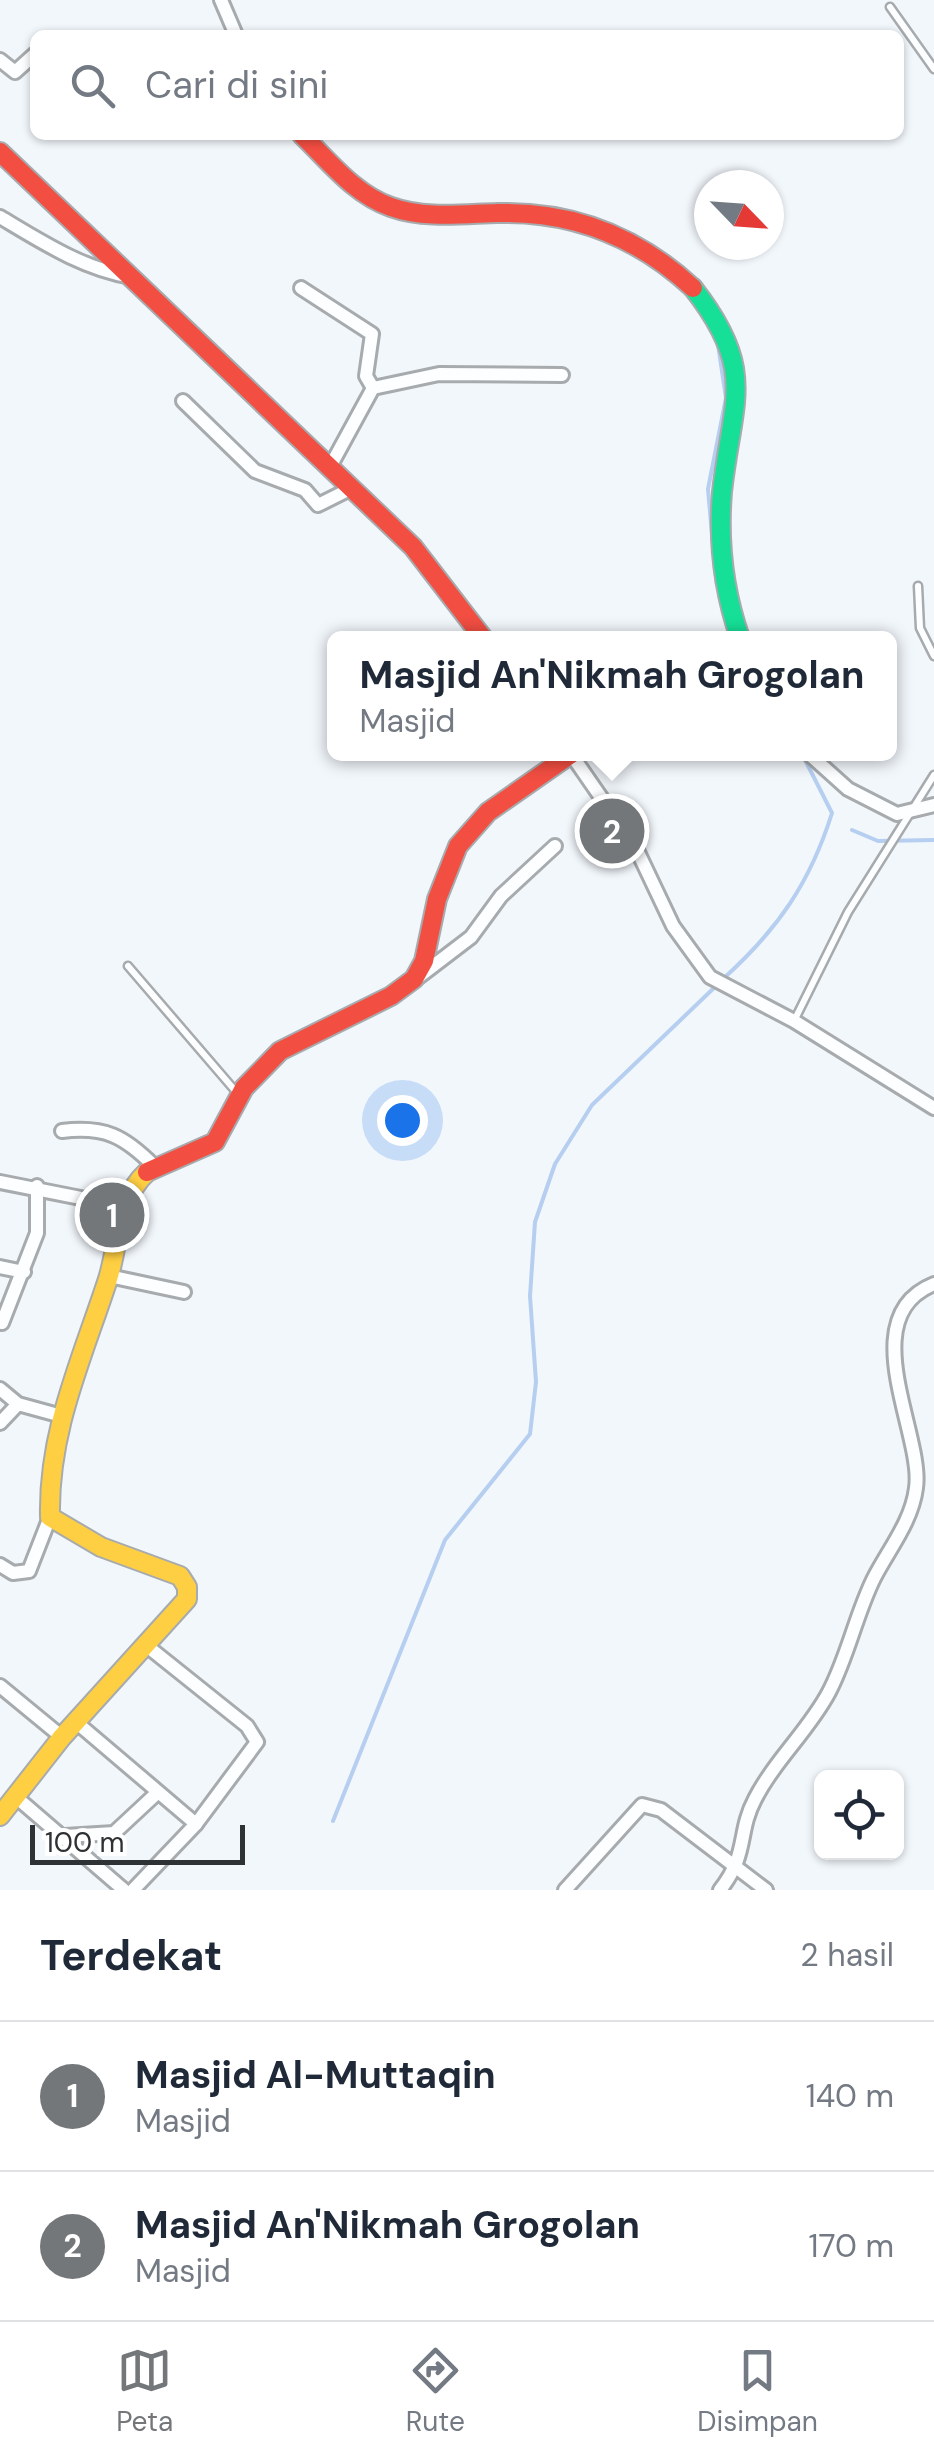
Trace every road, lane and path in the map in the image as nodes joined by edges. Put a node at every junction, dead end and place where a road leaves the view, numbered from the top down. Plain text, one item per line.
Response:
1 (221, 0) edge
2 (890, 7) dead end
3 (234, 30) edge
4 (30, 58) edge
5 (0, 60) edge
6 (934, 69) edge
7 (308, 140) edge
8 (0, 152) edge
9 (0, 217) edge
10 (132, 277) junction
11 (301, 288) dead end
12 (562, 375) dead end
13 (373, 388) junction
14 (183, 401) dead end
15 (330, 464) junction
16 (350, 490) junction
17 (918, 586) dead end
18 (477, 631) edge
19 (738, 631) edge
20 (934, 656) edge
21 (561, 761) edge
22 (576, 761) edge
23 (817, 761) edge
24 (934, 774) edge
25 (934, 805) edge
26 (912, 812) junction
27 (555, 846) dead end
28 (128, 966) dead end
29 (414, 980) junction
30 (794, 1020) junction
31 (240, 1096) junction
32 (934, 1108) edge
33 (62, 1130) dead end
34 (154, 1166) junction
35 (0, 1182) edge
36 (37, 1186) junction
37 (126, 1207) junction
38 (0, 1267) edge
39 (24, 1272) junction
40 (108, 1276) junction
41 (934, 1284) edge
42 (184, 1292) dead end
43 (2, 1323) edge
44 (0, 1389) edge
45 (18, 1404) junction
46 (58, 1415) junction
47 (0, 1423) edge
48 (50, 1518) junction
49 (0, 1564) edge
50 (147, 1646) junction
51 (0, 1686) edge
52 (76, 1722) junction
53 (62, 1737) junction
54 (157, 1793) junction
55 (16, 1797) junction
56 (0, 1816) edge
57 (196, 1824) junction
58 (65, 1836) junction
59 (738, 1867) junction
60 (124, 1890) edge
61 (133, 1890) edge
62 (565, 1890) edge
63 (720, 1890) edge
64 (766, 1890) edge

1 - 3 street
2 - 6 lane
4 - 5 street
7 - 19 street
8 - 10 street
9 - 10 street
10 - 15 street
11 - 13 street
12 - 13 street
13 - 15 street
14 - 16 street
15 - 16 street
16 - 18 street
17 - 20 lane
21 - 29 street
22 - 30 street
23 - 26 street
24 - 26 lane
25 - 26 street
26 - 30 lane
27 - 29 street
28 - 31 lane
29 - 31 street
30 - 32 street
31 - 34 street
33 - 34 street
34 - 37 street
35 - 36 street
36 - 37 street
36 - 39 street
37 - 40 street
38 - 39 street
39 - 43 street
40 - 42 street
40 - 46 street
41 - 59 street
44 - 45 street
45 - 46 street
45 - 47 street
46 - 48 street
48 - 49 street
48 - 50 street
50 - 52 street
50 - 57 street
51 - 53 street
52 - 53 street
52 - 54 street
53 - 55 street
54 - 57 street
54 - 58 street
55 - 56 street
55 - 58 street
57 - 61 street
58 - 60 street
59 - 62 street
59 - 63 street
59 - 64 street

